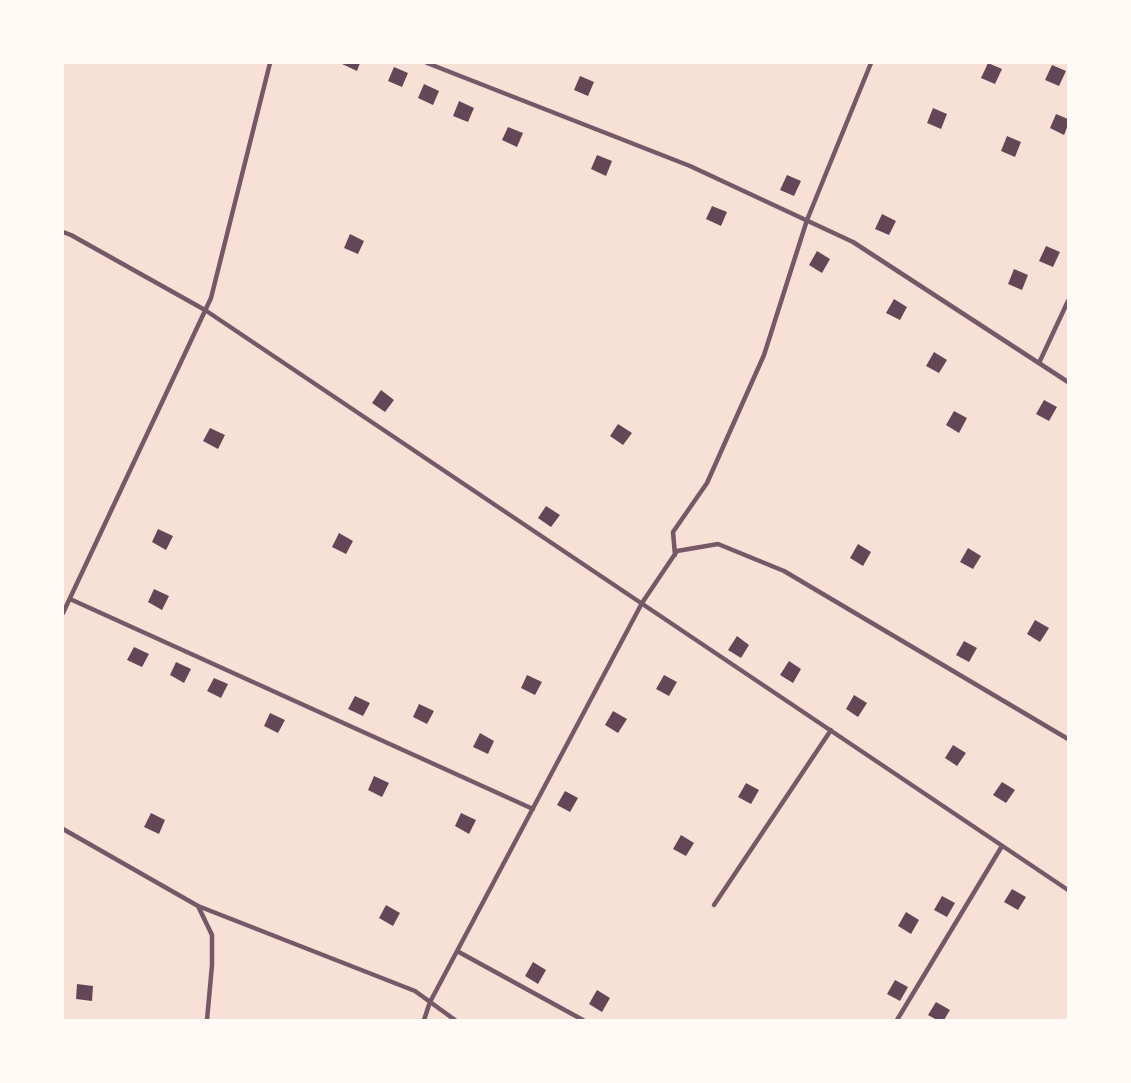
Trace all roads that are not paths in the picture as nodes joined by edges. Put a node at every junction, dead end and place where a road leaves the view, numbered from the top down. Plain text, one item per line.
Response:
1 (270, 63) edge
2 (427, 63) edge
3 (871, 63) edge
4 (807, 220) junction
5 (63, 232) edge
6 (1068, 301) edge
7 (205, 310) junction
8 (1039, 363) junction
9 (1068, 382) edge
10 (675, 555) junction
11 (70, 599) junction
12 (642, 603) junction
13 (63, 613) edge
14 (831, 730) junction
15 (1068, 739) edge
16 (533, 809) junction
17 (63, 829) edge
18 (1002, 846) junction
19 (1068, 890) edge
20 (714, 905) dead end
21 (198, 906) junction
22 (457, 951) junction
23 (430, 1002) junction
24 (207, 1020) edge
25 (424, 1020) edge
26 (455, 1020) edge
27 (583, 1020) edge
28 (897, 1020) edge

1 - 7 lane
2 - 4 lane
3 - 4 lane
4 - 8 lane
4 - 10 lane
5 - 7 lane
6 - 8 lane
7 - 11 lane
7 - 12 lane
8 - 9 lane
10 - 12 lane
10 - 15 lane
11 - 13 lane
11 - 16 lane
12 - 14 lane
12 - 16 lane
14 - 18 lane
14 - 20 lane
16 - 22 lane
17 - 21 lane
18 - 19 lane
18 - 28 lane
21 - 23 lane
21 - 24 lane
22 - 23 lane
22 - 27 lane
23 - 25 lane
23 - 26 lane

